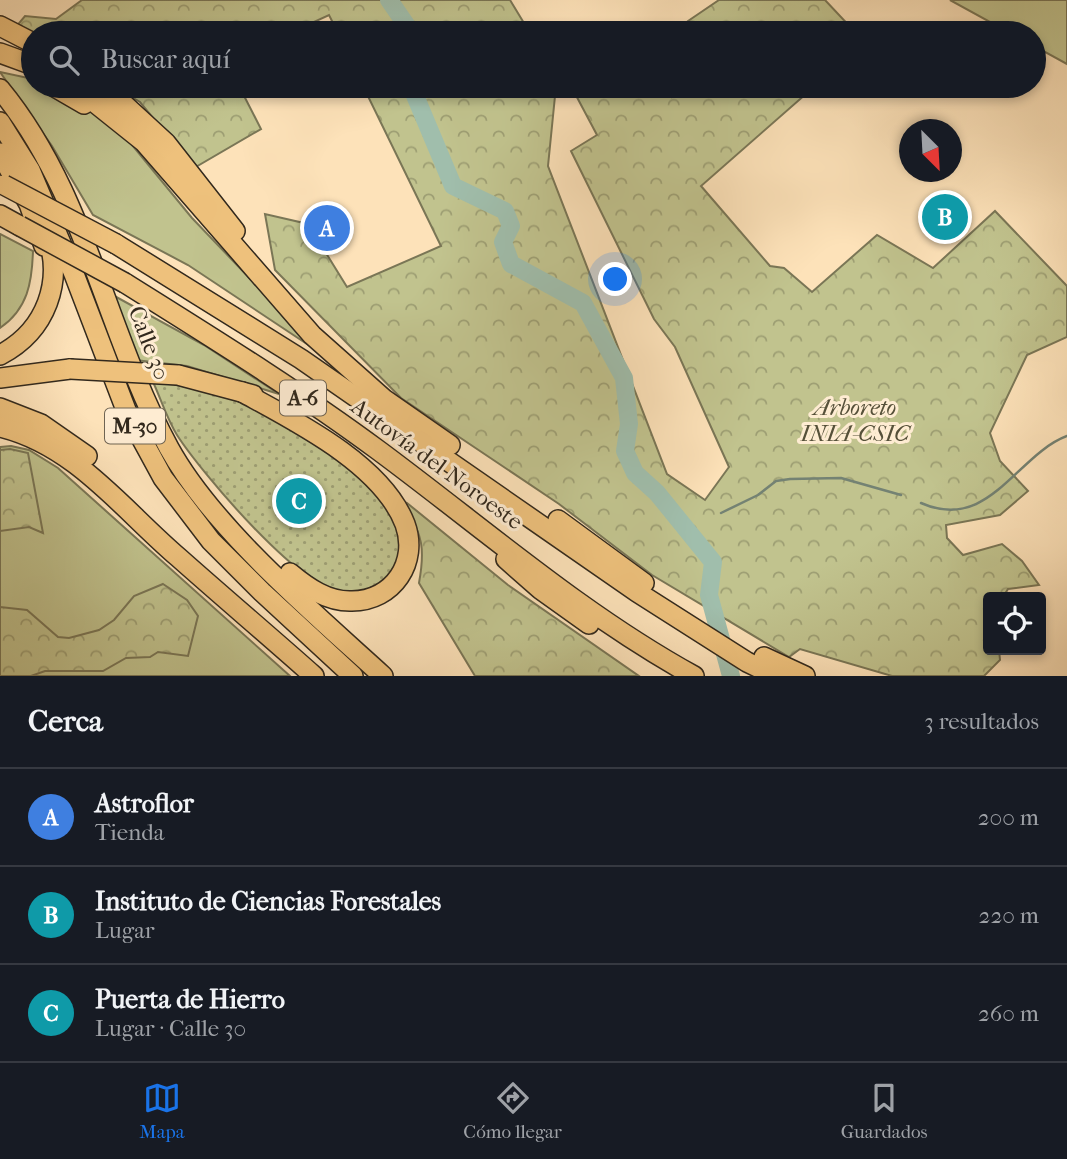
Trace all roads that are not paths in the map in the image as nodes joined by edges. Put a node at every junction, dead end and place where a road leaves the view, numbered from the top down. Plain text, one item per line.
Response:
1 (0, 26) edge
2 (21, 37) edge
3 (0, 53) edge
4 (21, 64) edge
5 (0, 66) edge
6 (21, 68) edge
7 (0, 89) edge
8 (71, 98) edge
9 (89, 98) edge
10 (117, 98) edge
11 (0, 122) edge
12 (0, 142) edge
13 (0, 153) edge
14 (2, 183) edge
15 (0, 215) edge
16 (208, 219) junction
17 (0, 347) edge
18 (0, 355) edge
19 (0, 378) edge
20 (242, 391) junction
21 (0, 408) edge
22 (419, 423) junction
23 (0, 427) edge
24 (213, 511) junction
25 (474, 523) junction
26 (641, 588) junction
27 (223, 594) junction
28 (605, 628) junction
29 (314, 676) edge
30 (353, 676) edge
31 (383, 676) edge
32 (665, 676) edge
33 (694, 676) edge
34 (776, 676) edge
35 (804, 676) edge

1 - 2 highway
3 - 4 highway
5 - 6 highway
7 - 24 highway, Calle 30 / M-30
8 - 16 highway
9 - 16 highway
10 - 22 highway
11 - 30 highway, Calle 30 / M-30
12 - 18 highway
13 - 17 highway
14 - 26 highway, Autovía del Noroeste / A-6, bridge
15 - 25 highway, Autovía del Noroeste / A-6, bridge
16 - 22 highway
19 - 20 highway, bridge
20 - 24 highway
20 - 25 highway
21 - 27 highway
22 - 26 highway
23 - 27 highway
24 - 31 highway, Calle 30 / M-30
25 - 28 highway, Autovía del Noroeste / A-6
26 - 34 highway, Autovía del Noroeste / A-6
26 - 35 highway, Autovía del Noroeste / A-6
27 - 29 highway
28 - 32 highway, A-6
28 - 33 highway, Autovía del Noroeste / A-6

